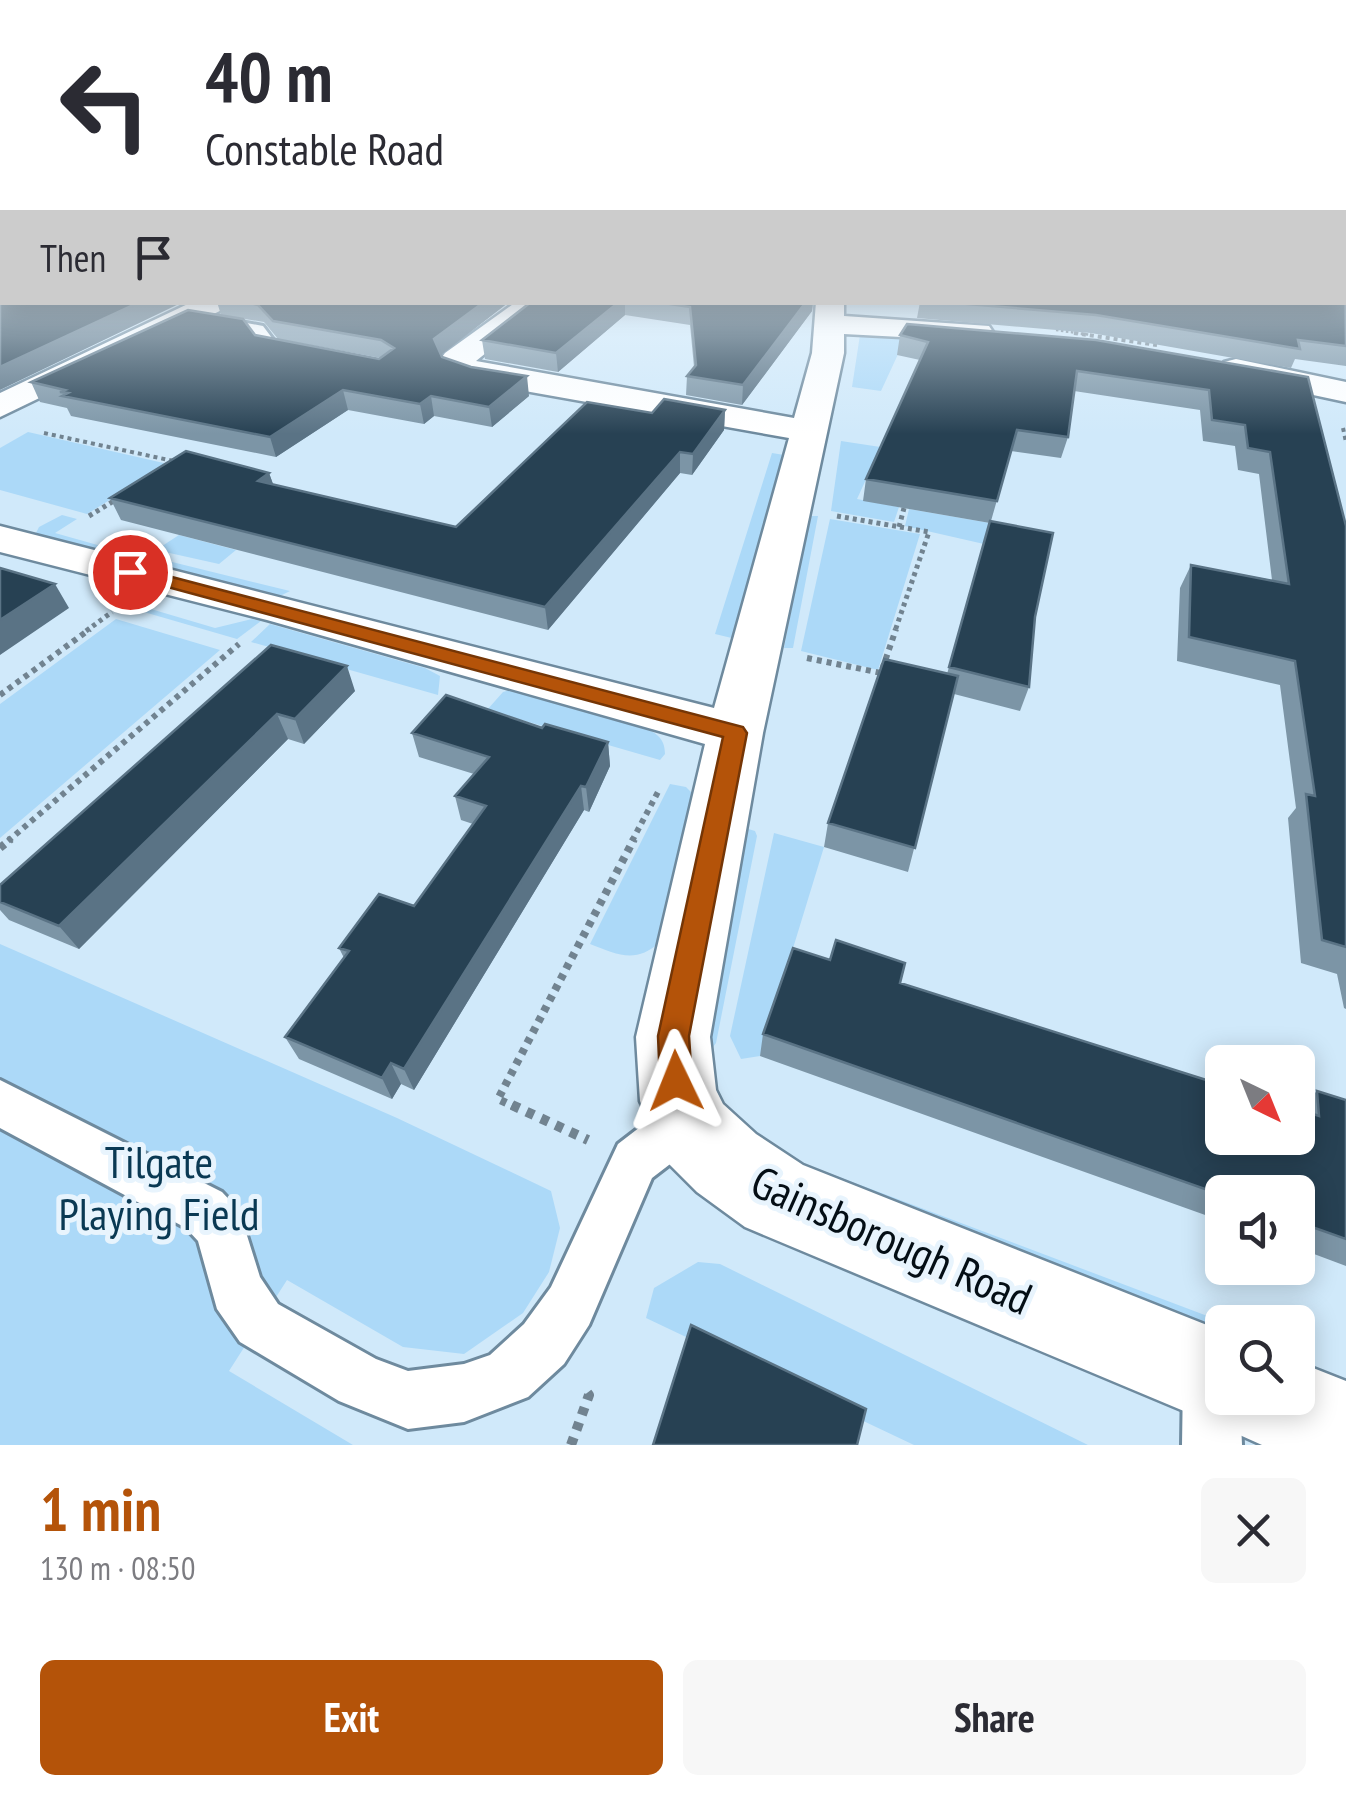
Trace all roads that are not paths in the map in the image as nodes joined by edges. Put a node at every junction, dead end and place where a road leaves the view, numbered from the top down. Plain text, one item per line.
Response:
1 (210, 305) edge
2 (531, 305) edge
3 (831, 313) edge
4 (185, 317) junction
5 (1079, 332) edge
6 (312, 354) edge
7 (1208, 363) edge
8 (1346, 392) edge
9 (0, 406) edge
10 (808, 432) junction
11 (0, 539) edge
12 (710, 725) junction
13 (0, 1103) edge
14 (688, 1122) junction
15 (1205, 1372) edge
16 (1222, 1415) edge
17 (1308, 1415) edge
18 (1346, 1431) edge
19 (1212, 1445) edge

1 - 4 street
2 - 10 street
3 - 5 street
3 - 10 street, Gainsborough Road
4 - 6 lane
4 - 9 street
7 - 8 street
10 - 12 street, Gainsborough Road
11 - 12 street
12 - 14 street, Gainsborough Road
13 - 14 lane
14 - 15 street, Gainsborough Road
16 - 19 lane
17 - 18 street, Gainsborough Road

